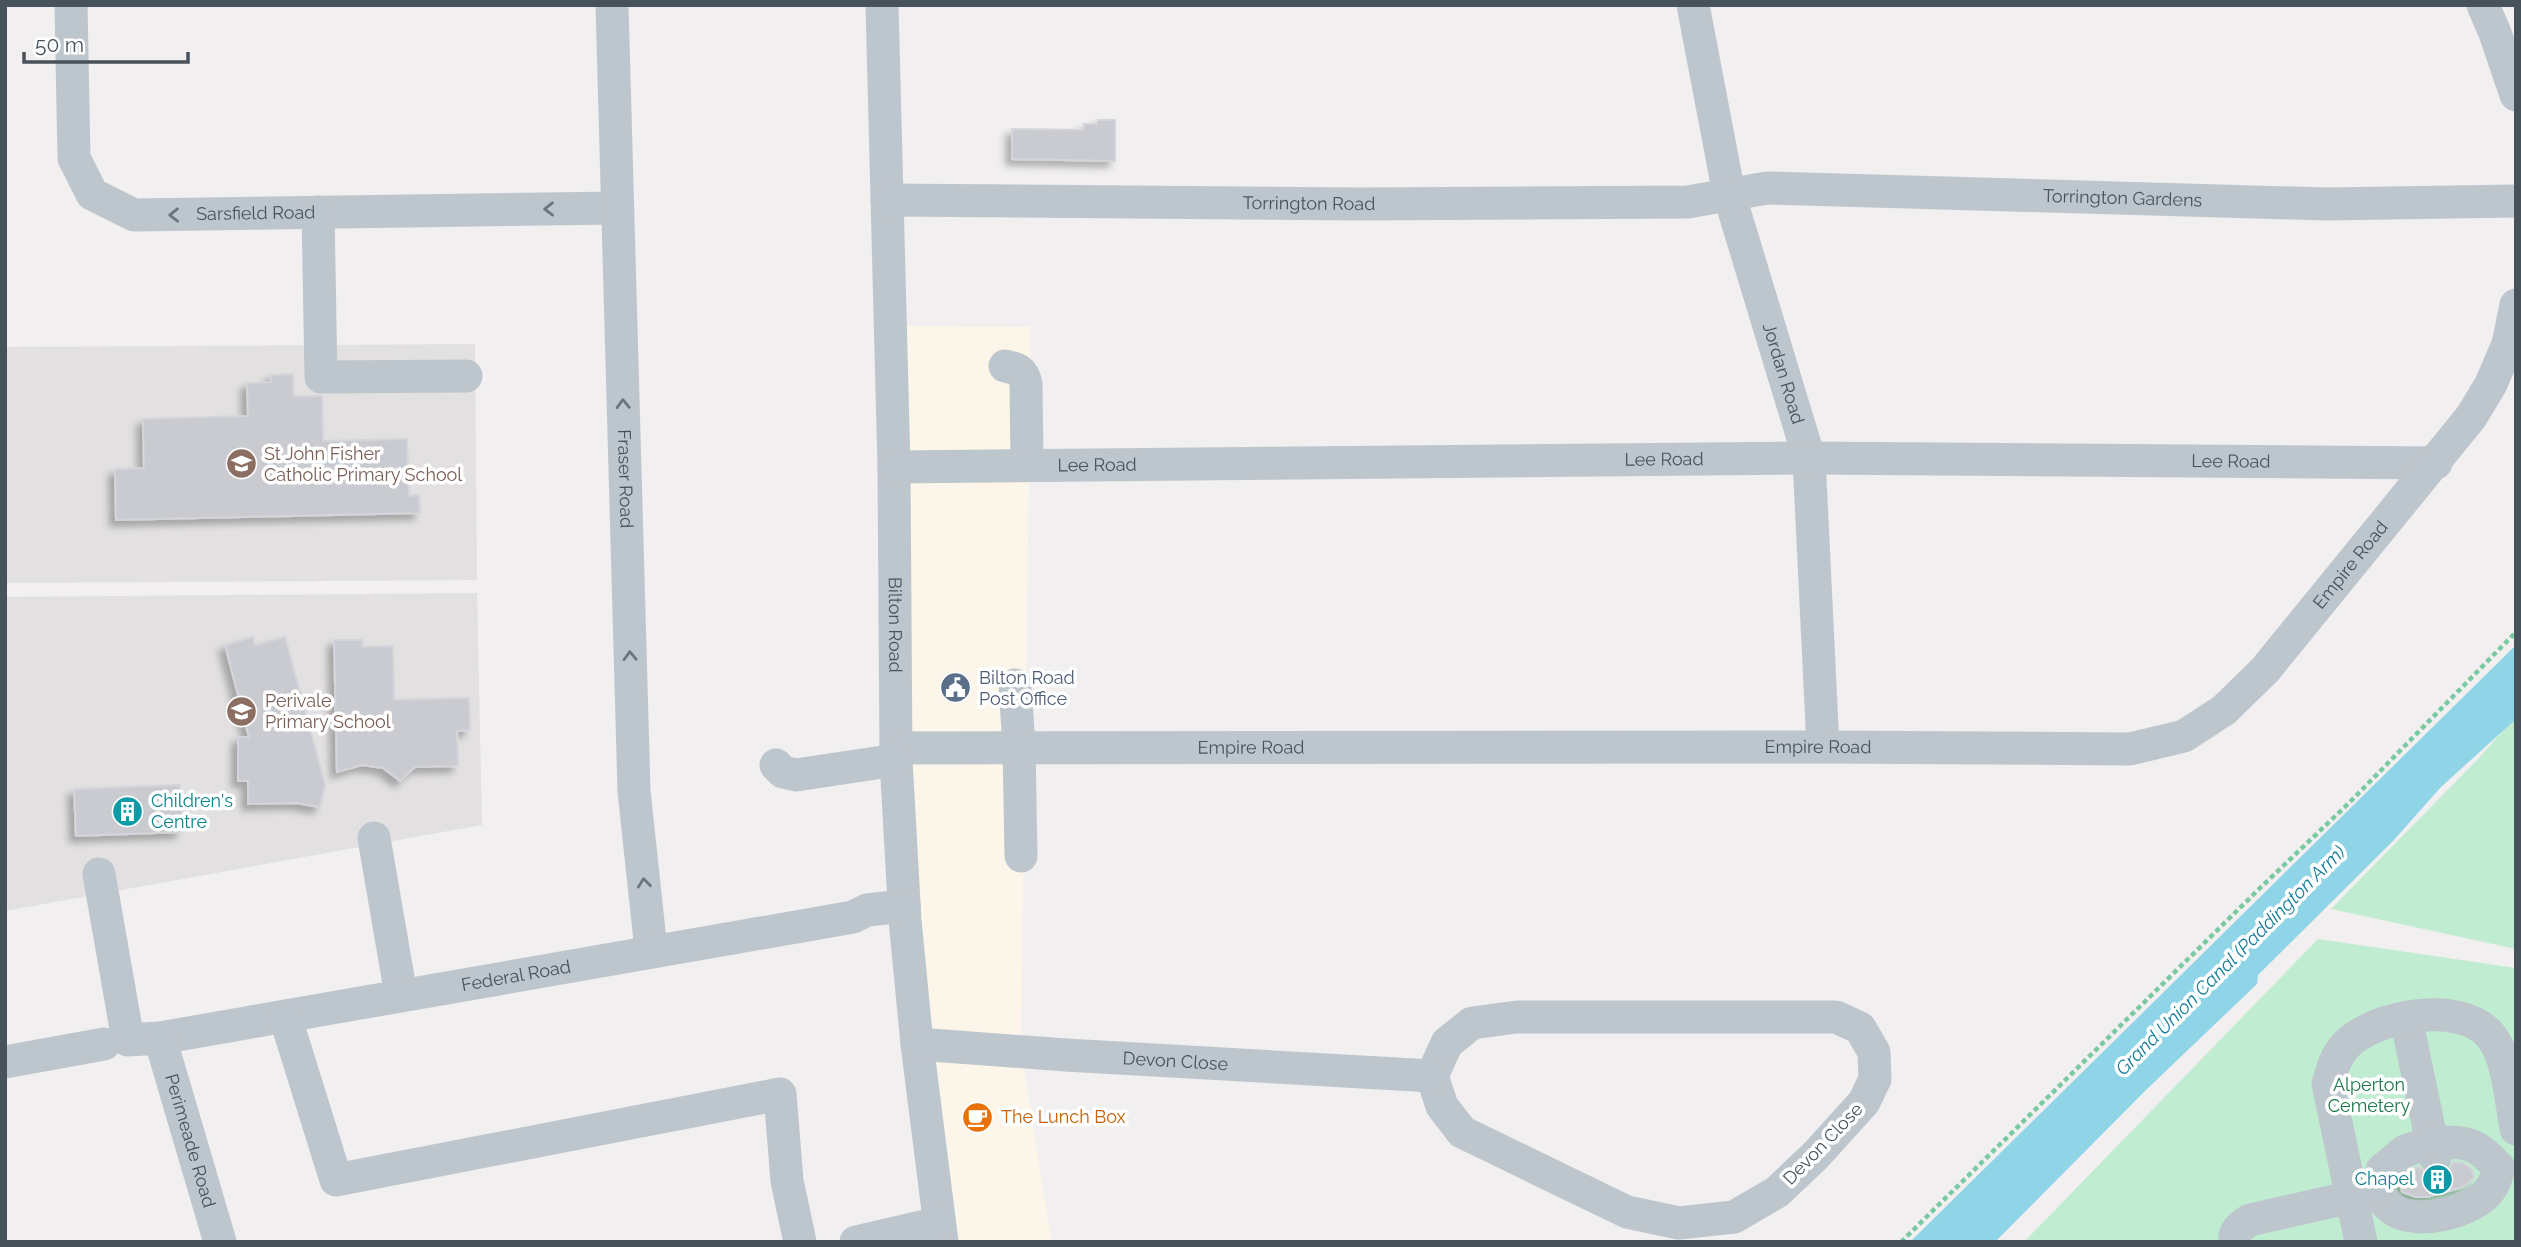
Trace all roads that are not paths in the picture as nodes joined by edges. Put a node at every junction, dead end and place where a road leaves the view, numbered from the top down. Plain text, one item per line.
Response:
1 (71, 5) edge
2 (612, 5) edge
3 (882, 5) edge
4 (1693, 5) edge
5 (2483, 5) edge
6 (2516, 95) edge
7 (1729, 194) junction
8 (887, 200) junction
9 (2516, 201) edge
10 (617, 208) junction
11 (318, 212) junction
12 (2516, 305) edge
13 (1006, 366) dead end
14 (466, 376) dead end
15 (1810, 458) junction
16 (2435, 463) junction
17 (1027, 466) junction
18 (894, 467) junction
19 (1014, 685) dead end
20 (1019, 747) junction
21 (1823, 747) junction
22 (896, 754) junction
23 (776, 765) dead end
24 (374, 838) dead end
25 (1021, 856) dead end
26 (99, 874) dead end
27 (904, 906) junction
28 (651, 950) junction
29 (401, 995) junction
30 (285, 1016) junction
31 (2406, 1018) junction
32 (131, 1041) junction
33 (917, 1044) junction
34 (2508, 1048) edge
35 (5, 1062) edge
36 (1433, 1076) junction
37 (2516, 1129) edge
38 (2433, 1150) junction
39 (2508, 1166) edge
40 (2364, 1194) junction
41 (2446, 1218) edge
42 (940, 1232) edge
43 (220, 1242) edge
44 (800, 1242) edge
45 (856, 1242) edge
46 (2235, 1242) edge
47 (2361, 1242) edge

11 -> 1 street, Sarsfield Road
2 - 10 street, Fraser Road
3 - 8 street, Bilton Road
4 - 7 street, Jordan Road
5 - 6 street
7 - 8 street, Torrington Road
7 - 9 street, Torrington Gardens
7 - 15 street, Jordan Road
8 - 18 street, Bilton Road
10 -> 11 street, Sarsfield Road
28 -> 10 street, Fraser Road
11 - 14 street
12 - 16 street, Empire Road
13 - 17 street
15 - 16 street, Lee Road
15 - 17 street, Lee Road
15 - 21 street, Jordan Road
16 - 21 street, Empire Road
17 - 18 street, Lee Road
18 - 22 street, Bilton Road
19 - 20 street
20 - 21 street, Empire Road
20 - 22 street, Empire Road
20 - 25 street
22 - 23 street, Empire Road
22 - 27 street, Bilton Road
24 - 29 street
26 - 32 street, Perimeade Road
27 - 28 street, Federal Road
27 - 33 street, Bilton Road
28 - 29 street, Federal Road
29 - 30 street, Federal Road
30 - 32 street, Federal Road
30 - 44 street
31 - 34 street
31 - 38 street
31 - 40 street
32 - 35 street, Federal Road
32 - 43 street, Perimeade Road
33 - 36 street, Devon Close
33 - 42 street, Bilton Road
34 - 37 street
36 - 36 street, Devon Close
38 - 39 street
38 - 40 street
39 - 41 street
40 - 41 street
40 - 46 street
40 - 47 street
42 - 45 street

